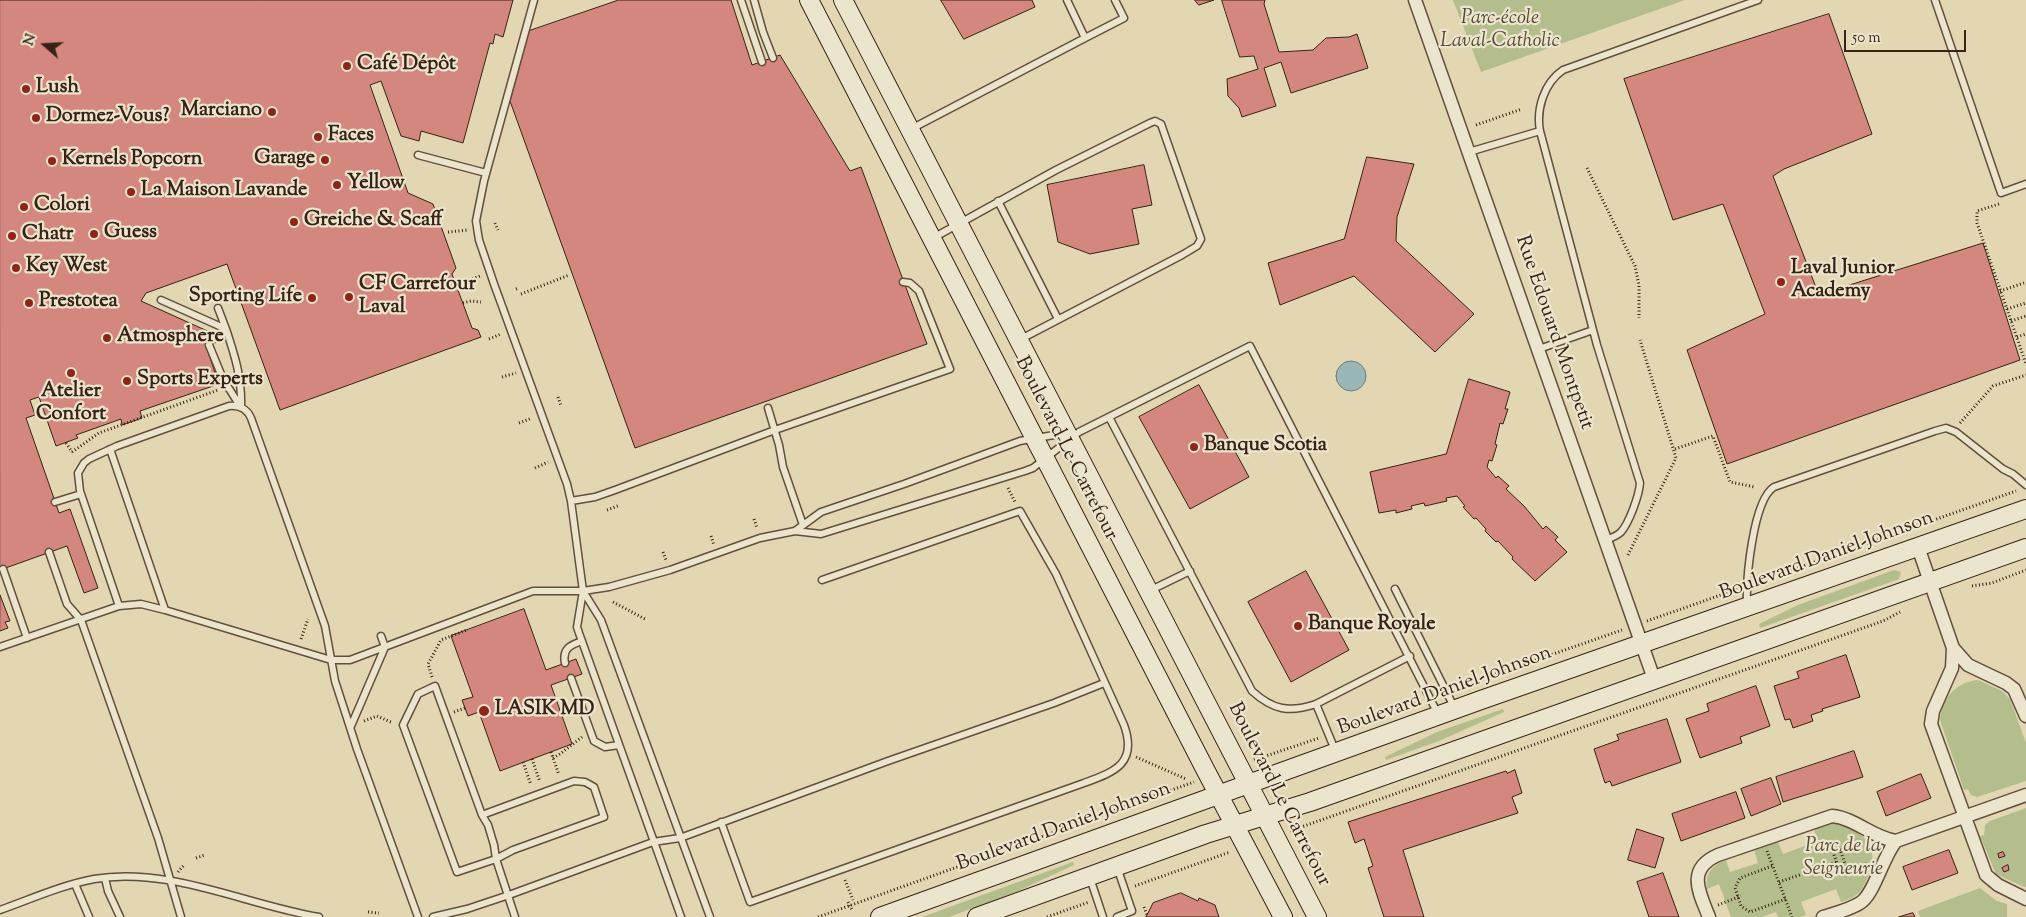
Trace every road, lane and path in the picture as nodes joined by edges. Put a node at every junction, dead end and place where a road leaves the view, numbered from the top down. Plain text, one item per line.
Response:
1 (534, 0) edge
2 (741, 0) edge
3 (754, 0) edge
4 (810, 0) edge
5 (843, 0) edge
6 (1067, 0) edge
7 (1115, 0) edge
8 (1415, 0) edge
9 (1758, 0) edge
10 (1935, 0) edge
11 (1085, 38) junction
12 (773, 58) dead end
13 (762, 62) dead end
14 (1522, 109) dead end
15 (1476, 125) dead end
16 (910, 129) junction
17 (1540, 131) junction
18 (1469, 152) junction
19 (418, 155) dead end
20 (1587, 168) dead end
21 (486, 173) junction
22 (2026, 184) edge
23 (998, 201) junction
24 (2000, 203) dead end
25 (495, 222) dead end
26 (958, 223) junction
27 (498, 230) dead end
28 (933, 238) junction
29 (569, 275) dead end
30 (904, 282) dead end
31 (2024, 283) dead end
32 (2000, 291) junction
33 (521, 294) dead end
34 (161, 300) dead end
35 (481, 302) dead end
36 (463, 303) dead end
37 (2026, 303) edge
38 (218, 308) dead end
39 (2007, 309) junction
40 (2026, 316) edge
41 (1639, 318) dead end
42 (1058, 319) junction
43 (2011, 321) junction
44 (226, 329) junction
45 (1593, 330) junction
46 (2026, 334) edge
47 (494, 337) dead end
48 (2017, 337) junction
49 (489, 339) dead end
50 (1018, 340) junction
51 (1640, 340) dead end
52 (209, 345) dead end
53 (1539, 349) junction
54 (2026, 364) edge
55 (508, 375) dead end
56 (2026, 376) edge
57 (502, 377) dead end
58 (221, 389) dead end
59 (558, 397) dead end
60 (191, 400) junction
61 (561, 406) dead end
62 (240, 407) junction
63 (193, 408) dead end
64 (768, 408) dead end
65 (144, 417) junction
66 (1109, 417) junction
67 (524, 421) dead end
68 (1961, 421) dead end
69 (519, 423) dead end
70 (146, 425) dead end
71 (775, 430) junction
72 (104, 431) junction
73 (1071, 435) junction
74 (106, 438) dead end
75 (1035, 438) junction
76 (66, 442) dead end
77 (110, 449) junction
78 (1675, 449) junction
79 (72, 452) junction
80 (76, 456) dead end
81 (1045, 458) junction
82 (541, 464) dead end
83 (535, 468) dead end
84 (2026, 485) edge
85 (1755, 486) dead end
86 (2020, 490) dead end
87 (81, 494) junction
88 (571, 501) junction
89 (55, 502) dead end
90 (620, 505) dead end
91 (2026, 509) edge
92 (607, 510) dead end
93 (803, 525) junction
94 (795, 531) junction
95 (1606, 540) junction
96 (1918, 547) junction
97 (2026, 548) edge
98 (49, 552) dead end
99 (1628, 555) dead end
100 (3, 569) dead end
101 (2026, 570) edge
102 (1190, 571) junction
103 (822, 580) dead end
104 (1760, 581) dead end
105 (1930, 582) junction
106 (1965, 588) dead end
107 (1394, 589) dead end
108 (582, 591) junction
109 (1731, 591) dead end
110 (1148, 592) junction
111 (613, 602) dead end
112 (119, 606) junction
113 (1748, 608) junction
114 (1907, 609) dead end
115 (166, 610) junction
116 (1660, 616) dead end
117 (308, 619) dead end
118 (645, 619) dead end
119 (82, 620) junction
120 (468, 630) dead end
121 (1616, 632) dead end
122 (381, 636) dead end
123 (301, 637) dead end
124 (27, 638) junction
125 (582, 641) junction
126 (1642, 644) junction
127 (0, 647) edge
128 (385, 647) junction
129 (1952, 648) junction
130 (1410, 656) junction
131 (331, 660) junction
132 (565, 663) dead end
133 (428, 664) dead end
134 (570, 678) dead end
135 (1483, 679) dead end
136 (1654, 679) junction
137 (1104, 683) junction
138 (1424, 698) dead end
139 (1316, 704) junction
140 (465, 708) dead end
141 (1401, 711) dead end
142 (451, 713) dead end
143 (1447, 713) junction
144 (377, 716) dead end
145 (1386, 716) dead end
146 (2026, 716) edge
147 (392, 723) dead end
148 (351, 726) junction
149 (1338, 730) dead end
150 (582, 736) dead end
151 (1321, 737) dead end
152 (619, 745) junction
153 (551, 752) dead end
154 (1126, 752) junction
155 (1336, 753) junction
156 (1272, 754) dead end
157 (553, 758) junction
158 (532, 759) dead end
159 (523, 762) dead end
160 (536, 770) dead end
161 (527, 774) dead end
162 (560, 778) dead end
163 (1186, 779) dead end
164 (1248, 784) junction
165 (1185, 785) dead end
166 (1218, 795) junction
167 (2026, 795) edge
168 (482, 815) junction
169 (1265, 816) junction
170 (1964, 817) junction
171 (722, 822) junction
172 (1235, 824) junction
173 (1304, 825) dead end
174 (680, 838) junction
175 (1865, 839) dead end
176 (1896, 841) junction
177 (653, 842) junction
178 (1766, 846) dead end
179 (1840, 849) junction
180 (1226, 853) dead end
181 (205, 855) dead end
182 (196, 858) dead end
183 (496, 859) junction
184 (1874, 860) dead end
185 (1837, 862) junction
186 (1116, 866) junction
187 (1772, 866) junction
188 (841, 870) junction
189 (1847, 870) junction
190 (1089, 876) junction
191 (105, 878) junction
192 (170, 881) junction
193 (1779, 882) junction
194 (75, 884) junction
195 (1135, 886) dead end
196 (509, 895) junction
197 (1739, 897) junction
198 (1786, 898) junction
199 (2026, 898) edge
200 (853, 900) dead end
201 (1087, 902) dead end
202 (849, 904) junction
203 (0, 910) edge
204 (852, 910) dead end
205 (368, 912) dead end
206 (1711, 912) edge
207 (379, 913) dead end
208 (89, 917) edge
209 (120, 917) edge
210 (181, 917) edge
211 (319, 917) edge
212 (418, 917) edge
213 (433, 917) edge
214 (515, 917) edge
215 (681, 917) edge
216 (710, 917) edge
217 (818, 917) edge
218 (880, 917) edge
219 (978, 917) edge
220 (1047, 917) edge
221 (1103, 917) edge
222 (1117, 917) edge
223 (1283, 917) edge
224 (1317, 917) edge
225 (1792, 917) edge
226 (1823, 917) edge

1 - 21 lane
2 - 13 lane
3 - 12 lane
4 - 28 street, Boulevard Le Carrefour
5 - 16 street, Boulevard Le Carrefour
6 - 11 lane
7 - 11 lane
8 - 18 street, Rue Edouard Montpetit
9 - 17 lane
10 - 22 lane
11 - 16 lane
14 - 15 path
16 - 26 street, Boulevard Le Carrefour
17 - 18 lane
17 - 45 lane
18 - 53 street, Rue Edouard Montpetit
19 - 21 lane
20 - 41 path
21 - 88 lane
23 - 26 lane
23 - 42 lane
23 - 42 lane
24 - 32 path
25 - 27 path
26 - 28 lane
26 - 50 street, Boulevard Le Carrefour
28 - 75 street, Boulevard Le Carrefour
29 - 33 path
30 - 71 lane
31 - 32 path
32 - 39 path
34 - 44 lane
35 - 36 path
37 - 39 path
38 - 44 lane
39 - 43 path
40 - 43 path
42 - 50 lane
43 - 48 path
44 - 62 lane
45 - 53 lane
45 - 95 lane
46 - 48 path
47 - 49 path
48 - 54 path
50 - 73 street, Boulevard Le Carrefour
51 - 78 path
52 - 62 lane
53 - 95 street, Rue Edouard Montpetit
55 - 57 path
56 - 68 path
58 - 60 path
59 - 61 path
60 - 63 path
60 - 65 path
62 - 77 lane
62 - 131 lane
64 - 71 lane
65 - 70 path
65 - 72 path
66 - 73 lane
66 - 102 lane
66 - 130 lane
67 - 69 path
71 - 88 lane
71 - 93 lane
72 - 74 path
72 - 79 path
73 - 75 lane
73 - 81 lane
73 - 110 street, Boulevard Le Carrefour
75 - 81 street, Boulevard Le Carrefour
75 - 93 lane
76 - 79 path
77 - 87 lane
77 - 115 lane
78 - 85 path
78 - 99 path
79 - 80 path
81 - 94 lane
81 - 166 street, Boulevard Le Carrefour
82 - 83 path
84 - 113 lane
86 - 104 path, Boulevard Daniel-Johnson
87 - 89 lane
87 - 112 lane
88 - 108 lane
90 - 92 path
91 - 96 street, Boulevard Daniel-Johnson
93 - 94 lane
94 - 108 lane
95 - 126 street, Rue Edouard Montpetit
96 - 105 street
96 - 113 street, Boulevard Daniel-Johnson
97 - 105 street
98 - 119 lane
100 - 124 lane
101 - 106 path
102 - 110 lane
102 - 139 lane
103 - 137 lane
105 - 129 street
105 - 136 street
107 - 143 lane
108 - 125 lane
108 - 128 lane
108 - 174 lane
109 - 116 path, Boulevard Daniel-Johnson
110 - 164 street, Boulevard Le Carrefour
111 - 118 path
112 - 115 lane
112 - 119 lane
113 - 126 street, Boulevard Daniel-Johnson
114 - 173 path
115 - 131 lane
117 - 123 path
119 - 124 lane
119 - 192 lane
120 - 133 path
121 - 135 path, Boulevard Daniel-Johnson
122 - 128 lane
124 - 127 lane
125 - 132 lane
125 - 152 lane
126 - 136 street, Rue Edouard Montpetit
126 - 143 street, Boulevard Daniel-Johnson
128 - 131 lane
128 - 148 lane
129 - 146 street
129 - 170 street
130 - 139 lane
130 - 143 lane
131 - 148 lane
134 - 152 lane
136 - 169 street
137 - 154 lane
137 - 171 lane
138 - 141 path, Boulevard Daniel-Johnson
139 - 155 lane
140 - 142 path
143 - 155 street, Boulevard Daniel-Johnson
144 - 147 path
145 - 149 path, Boulevard Daniel-Johnson
148 - 212 lane
150 - 157 path
151 - 156 path, Boulevard Daniel-Johnson
152 - 177 lane
153 - 157 path
154 - 163 path
154 - 188 lane
155 - 164 street, Boulevard Daniel-Johnson
157 - 162 path
158 - 160 path
159 - 161 path
164 - 166 street, Boulevard Daniel-Johnson
164 - 169 street, Boulevard Le Carrefour
165 - 202 path, Boulevard Daniel-Johnson
166 - 172 street, Boulevard Le Carrefour
166 - 218 street, Boulevard Daniel-Johnson
167 - 170 street
168 - 183 lane
168 - 183 lane
168 - 183 lane
169 - 172 street
169 - 224 street, Boulevard Le Carrefour
170 - 176 street
170 - 199 street
171 - 174 lane
171 - 188 lane
172 - 186 street
172 - 223 street, Boulevard Le Carrefour
174 - 177 lane
174 - 216 lane
175 - 179 path
176 - 206 street
176 - 226 street
177 - 196 lane
177 - 215 lane
178 - 187 path
179 - 185 path
179 - 189 path
180 - 195 path
181 - 182 path
183 - 196 lane
184 - 189 path
185 - 189 path
185 - 193 path
186 - 190 street
186 - 222 lane
187 - 193 path
187 - 197 path
188 - 200 path
190 - 219 street
190 - 221 lane
191 - 192 lane
191 - 194 lane
191 - 209 lane
192 - 210 lane
192 - 211 lane
193 - 198 path
194 - 203 lane
194 - 208 lane
196 - 213 lane
196 - 214 lane
197 - 198 path
197 - 206 path
198 - 225 path
201 - 220 path
202 - 204 path
202 - 217 path, Boulevard Daniel-Johnson
205 - 207 path

